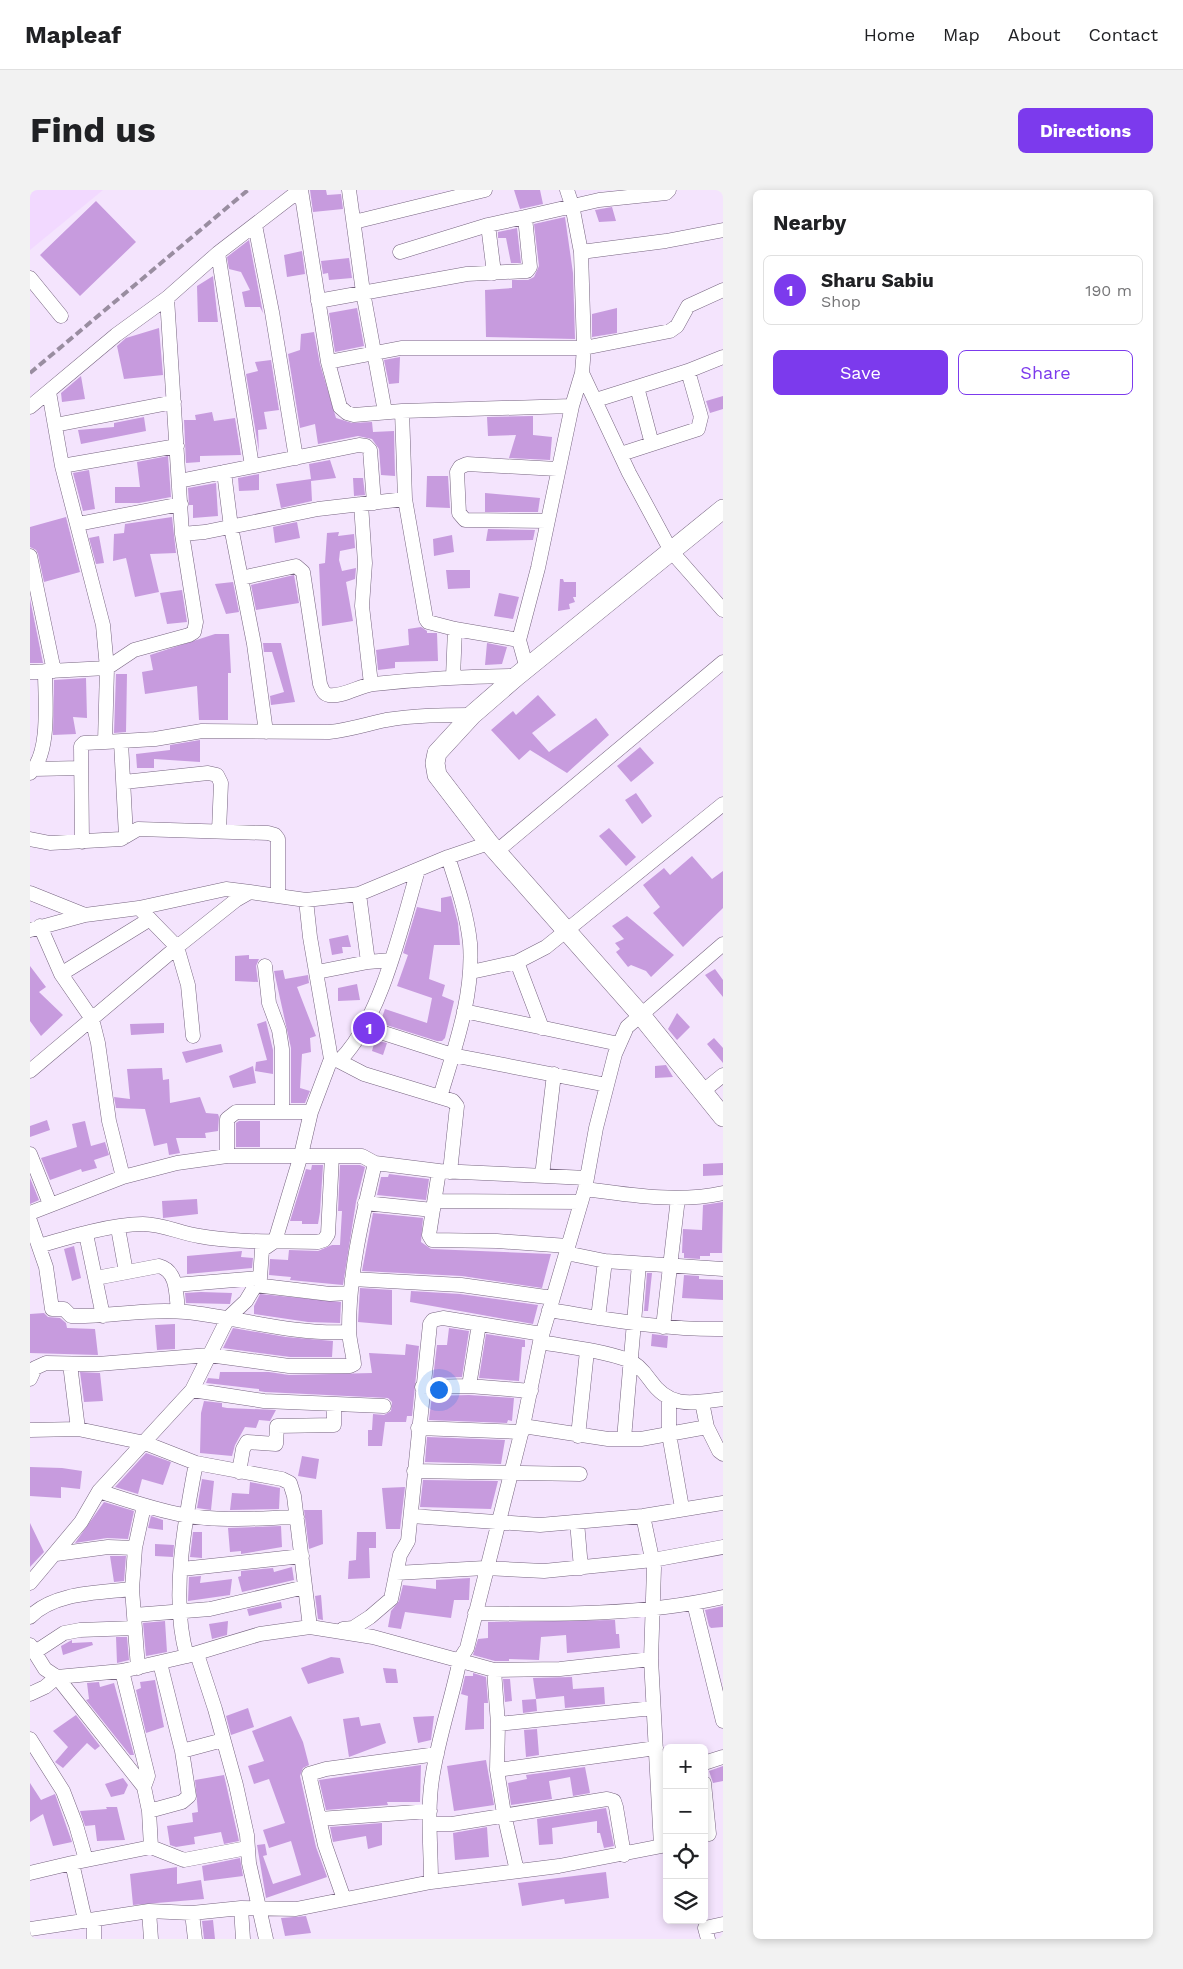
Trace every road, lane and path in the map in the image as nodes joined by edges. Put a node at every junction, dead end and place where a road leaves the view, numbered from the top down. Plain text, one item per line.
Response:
1 (301, 190) edge
2 (349, 190) edge
3 (485, 190) edge
4 (567, 190) edge
5 (669, 190) edge
6 (572, 205) junction
7 (525, 217) junction
8 (354, 222) junction
9 (255, 225) junction
10 (488, 225) junction
11 (723, 230) edge
12 (400, 252) dead end
13 (580, 252) junction
14 (218, 253) junction
15 (494, 273) junction
16 (30, 278) edge
17 (723, 290) edge
18 (363, 292) junction
19 (167, 298) junction
20 (318, 301) junction
21 (61, 316) dead end
22 (584, 348) junction
23 (374, 352) junction
24 (723, 356) edge
25 (328, 362) junction
26 (688, 371) junction
27 (582, 373) junction
28 (637, 387) junction
29 (49, 392) junction
30 (596, 400) junction
31 (174, 402) junction
32 (572, 406) junction
33 (30, 408) edge
34 (402, 411) junction
35 (385, 412) junction
36 (55, 424) junction
37 (652, 444) junction
38 (177, 446) junction
39 (620, 454) junction
40 (296, 458) junction
41 (62, 466) junction
42 (252, 466) junction
43 (557, 469) junction
44 (224, 472) junction
45 (179, 481) junction
46 (405, 499) junction
47 (180, 504) junction
48 (368, 504) junction
49 (723, 509) edge
50 (547, 521) junction
51 (78, 524) junction
52 (230, 527) junction
53 (182, 534) junction
54 (671, 551) junction
55 (30, 556) edge
56 (241, 578) junction
57 (723, 610) edge
58 (455, 629) junction
59 (519, 640) junction
60 (723, 662) edge
61 (107, 668) junction
62 (50, 671) junction
63 (30, 672) edge
64 (522, 672) junction
65 (453, 677) junction
66 (371, 684) junction
67 (472, 715) junction
68 (266, 732) junction
69 (105, 742) junction
70 (121, 742) junction
71 (81, 768) junction
72 (32, 771) edge
73 (124, 782) junction
74 (723, 804) edge
75 (219, 831) junction
76 (126, 836) junction
77 (30, 839) edge
78 (82, 842) junction
79 (493, 847) junction
80 (448, 857) junction
81 (418, 870) junction
82 (250, 892) junction
83 (30, 893) edge
84 (359, 894) junction
85 (278, 896) junction
86 (306, 900) junction
87 (139, 908) junction
88 (85, 915) junction
89 (150, 919) junction
90 (35, 928) edge
91 (567, 931) junction
92 (723, 944) edge
93 (177, 947) junction
94 (391, 960) junction
95 (368, 962) junction
96 (517, 962) junction
97 (265, 966) dead end
98 (317, 972) junction
99 (470, 972) junction
100 (61, 974) junction
101 (464, 1011) junction
102 (640, 1014) junction
103 (92, 1018) junction
104 (365, 1027) junction
105 (542, 1028) junction
106 (193, 1036) dead end
107 (620, 1044) junction
108 (452, 1056) junction
109 (335, 1060) junction
110 (31, 1066) edge
111 (554, 1074) junction
112 (723, 1075) edge
113 (607, 1085) junction
114 (702, 1092) junction
115 (440, 1096) junction
116 (282, 1111) junction
117 (311, 1112) junction
118 (723, 1117) edge
119 (30, 1154) edge
120 (301, 1155) junction
121 (227, 1156) junction
122 (332, 1156) junction
123 (375, 1163) junction
124 (445, 1171) junction
125 (542, 1176) junction
126 (123, 1177) junction
127 (584, 1190) junction
128 (723, 1193) edge
129 (678, 1198) junction
130 (50, 1204) junction
131 (366, 1204) junction
132 (434, 1205) junction
133 (30, 1221) edge
134 (118, 1228) junction
135 (86, 1234) junction
136 (275, 1241) junction
137 (39, 1246) junction
138 (567, 1250) junction
139 (605, 1261) junction
140 (639, 1264) junction
141 (668, 1266) junction
142 (723, 1269) edge
143 (126, 1272) junction
144 (96, 1278) junction
145 (352, 1279) junction
146 (258, 1281) junction
147 (175, 1284) junction
148 (350, 1293) junction
149 (551, 1304) junction
150 (178, 1311) junction
151 (103, 1316) junction
152 (228, 1318) junction
153 (598, 1318) junction
154 (480, 1324) junction
155 (633, 1324) junction
156 (663, 1327) junction
157 (723, 1329) edge
158 (349, 1332) junction
159 (541, 1338) junction
160 (586, 1351) junction
161 (209, 1355) junction
162 (630, 1360) junction
163 (70, 1364) junction
164 (30, 1379) edge
165 (470, 1386) junction
166 (422, 1387) junction
167 (192, 1390) junction
168 (531, 1391) junction
169 (670, 1399) junction
170 (723, 1399) edge
171 (702, 1402) junction
172 (334, 1404) junction
173 (384, 1406) dead end
174 (707, 1427) junction
175 (418, 1428) junction
176 (78, 1429) junction
177 (523, 1429) junction
178 (30, 1430) edge
179 (669, 1434) junction
180 (578, 1436) junction
181 (624, 1439) junction
182 (145, 1443) junction
183 (723, 1454) edge
184 (196, 1463) junction
185 (414, 1471) junction
186 (240, 1472) junction
187 (512, 1472) junction
188 (580, 1474) dead end
189 (99, 1491) junction
190 (723, 1502) edge
191 (144, 1506) junction
192 (682, 1508) junction
193 (186, 1516) junction
194 (410, 1516) junction
195 (643, 1516) junction
196 (297, 1517) junction
197 (498, 1522) junction
198 (577, 1522) junction
199 (723, 1547) edge
200 (135, 1548) junction
201 (56, 1554) junction
202 (302, 1556) junction
203 (653, 1560) junction
204 (486, 1568) junction
205 (581, 1568) junction
206 (182, 1569) junction
207 (396, 1573) junction
208 (30, 1583) edge
209 (306, 1588) junction
210 (132, 1589) junction
211 (723, 1597) edge
212 (694, 1603) junction
213 (653, 1607) junction
214 (180, 1611) junction
215 (475, 1613) junction
216 (30, 1617) edge
217 (134, 1622) junction
218 (310, 1627) junction
219 (335, 1630) junction
220 (32, 1648) edge
221 (192, 1655) junction
222 (460, 1659) junction
223 (651, 1659) junction
224 (160, 1663) junction
225 (138, 1668) junction
226 (494, 1670) junction
227 (122, 1671) junction
228 (57, 1677) junction
229 (30, 1694) edge
230 (653, 1708) junction
231 (723, 1721) edge
232 (498, 1724) junction
233 (30, 1739) edge
234 (223, 1740) junction
235 (656, 1748) junction
236 (182, 1751) junction
237 (437, 1754) junction
238 (723, 1757) edge
239 (708, 1762) edge
240 (497, 1770) junction
241 (144, 1787) junction
242 (704, 1789) edge
243 (149, 1811) junction
244 (504, 1814) junction
245 (430, 1818) junction
246 (319, 1819) junction
247 (723, 1832) edge
248 (663, 1834) edge
249 (707, 1834) edge
250 (708, 1835) edge
251 (663, 1846) edge
252 (151, 1847) junction
253 (247, 1848) junction
254 (624, 1855) junction
255 (86, 1860) junction
256 (72, 1862) junction
257 (517, 1871) junction
258 (30, 1874) edge
259 (431, 1882) junction
260 (344, 1900) junction
261 (241, 1908) junction
262 (260, 1909) junction
263 (150, 1911) junction
264 (192, 1913) junction
265 (89, 1920) junction
266 (723, 1924) edge
267 (40, 1932) edge
268 (94, 1939) edge
269 (152, 1939) edge
270 (195, 1939) edge
271 (243, 1939) edge
272 (266, 1939) edge
273 (708, 1939) edge

1 - 9 street
1 - 20 street
2 - 8 street
3 - 8 street
4 - 6 street
5 - 6 street
6 - 7 street
6 - 13 street
7 - 10 street
7 - 15 street
8 - 18 street
9 - 14 street
9 - 40 street
10 - 12 street
10 - 15 street
11 - 13 street
13 - 22 street
14 - 19 street
14 - 42 street
15 - 18 street
16 - 21 street
17 - 22 street
18 - 20 street
18 - 23 street
19 - 29 street
19 - 31 street
20 - 25 street
22 - 23 street
22 - 27 street
23 - 25 street
23 - 35 street
24 - 26 street
25 - 35 street
26 - 28 street
26 - 37 street
27 - 30 street
27 - 32 street
28 - 30 street
28 - 37 street
29 - 33 street
29 - 36 street
30 - 39 street
31 - 36 street
31 - 38 street
32 - 34 street
32 - 43 street
34 - 35 street
34 - 46 street
36 - 41 street
37 - 39 street
38 - 41 street
38 - 45 street
39 - 54 street
40 - 42 street
40 - 48 street
41 - 51 street
42 - 44 street
43 - 50 street
43 - 50 street
44 - 45 street
44 - 52 street
45 - 47 street
46 - 48 street
46 - 58 street
47 - 51 street
47 - 53 street
48 - 52 street
48 - 66 street
49 - 54 street
50 - 59 street
51 - 61 street
52 - 53 street
52 - 56 street
53 - 61 street
54 - 57 street
54 - 64 street
55 - 62 street
56 - 66 street
56 - 68 street
58 - 59 street
58 - 65 street
59 - 64 street
60 - 79 street
61 - 62 street
61 - 69 street
62 - 63 street
62 - 72 street
64 - 65 street
64 - 67 street
65 - 66 street
67 - 68 street
67 - 79 street
68 - 70 street
69 - 70 street
69 - 71 street
70 - 73 street
71 - 72 street
71 - 78 street
73 - 75 street
73 - 76 street
74 - 91 street
75 - 76 street
75 - 85 street
76 - 78 street
77 - 78 street
79 - 80 street
79 - 91 street
80 - 81 street
80 - 99 street
81 - 84 street
81 - 94 street
82 - 85 street
82 - 87 street
82 - 93 street
83 - 88 street
84 - 86 street
84 - 95 street
85 - 86 street
86 - 98 street
87 - 88 street
87 - 89 street
88 - 90 street
89 - 93 street
89 - 100 street
90 - 100 street
91 - 96 street
91 - 102 street
92 - 102 street
93 - 103 street
93 - 106 street
94 - 95 street
94 - 104 street
95 - 98 street
96 - 99 street
96 - 105 street
97 - 116 street
98 - 109 street
99 - 101 street
100 - 103 street
101 - 105 street
101 - 108 street
102 - 107 street
102 - 114 street
103 - 110 street
103 - 126 street
104 - 108 street
104 - 109 street
105 - 107 street
107 - 113 street
108 - 111 street
108 - 115 street
109 - 115 street
109 - 117 street
111 - 113 street
111 - 125 street
112 - 114 street
113 - 127 street
114 - 118 street
115 - 124 street
116 - 117 street
116 - 121 street
117 - 120 street
119 - 130 street
120 - 121 street
120 - 122 street
120 - 136 street
121 - 126 street
122 - 123 street
122 - 136 street
123 - 124 street
123 - 131 street
124 - 125 street
124 - 132 street
125 - 127 street
126 - 130 street
127 - 129 street
127 - 132 street
127 - 138 street
128 - 129 street
129 - 141 street
130 - 133 street
131 - 132 street
131 - 145 street
132 - 138 street
133 - 137 street
134 - 135 street
134 - 136 street
134 - 143 street
135 - 137 street
135 - 144 street
136 - 146 street
137 - 151 street
138 - 139 street
138 - 149 street
139 - 140 street
139 - 153 street
140 - 141 street
140 - 155 street
141 - 142 street
141 - 156 street
143 - 144 street
143 - 147 street
144 - 151 street
145 - 148 street
145 - 149 street
146 - 147 street
146 - 148 street
146 - 152 street
147 - 150 street
148 - 158 street
149 - 153 street
149 - 159 street
150 - 151 street
150 - 152 street
152 - 158 street
152 - 161 street
153 - 155 street
154 - 159 street
154 - 165 street
154 - 166 street
155 - 156 street
155 - 162 street
156 - 157 street
158 - 161 street
159 - 160 street
159 - 168 street
160 - 162 street
160 - 180 street
161 - 163 street
161 - 167 street
162 - 169 street
162 - 181 street
163 - 164 street
163 - 176 street
165 - 166 street
165 - 168 street
166 - 175 street
167 - 172 street
167 - 182 street
168 - 177 street
169 - 171 street
169 - 179 street
170 - 171 street
171 - 174 street
172 - 173 street
172 - 186 street
174 - 179 street
174 - 183 street
175 - 177 street
175 - 185 street
176 - 178 street
176 - 182 street
177 - 180 street
177 - 187 street
179 - 181 street
179 - 192 street
180 - 181 street
182 - 184 street
182 - 189 street
184 - 186 street
184 - 193 street
185 - 187 street
185 - 194 street
186 - 196 street
187 - 188 street
187 - 197 street
189 - 191 street
189 - 201 street
190 - 192 street
191 - 193 street
191 - 200 street
192 - 195 street
193 - 196 street
193 - 206 street
194 - 197 street
194 - 207 street
195 - 198 street
195 - 203 street
196 - 202 street
197 - 198 street
197 - 204 street
198 - 205 street
199 - 203 street
200 - 201 street
200 - 210 street
201 - 208 street
202 - 206 street
202 - 209 street
203 - 205 street
203 - 213 street
204 - 205 street
204 - 207 street
204 - 215 street
206 - 214 street
207 - 219 street
209 - 214 street
209 - 218 street
210 - 216 street
210 - 217 street
211 - 212 street
212 - 213 street
212 - 231 street
213 - 215 street
213 - 223 street
214 - 217 street
214 - 221 street
215 - 222 street
217 - 220 street
217 - 225 street
218 - 219 street
218 - 221 street
219 - 222 street
220 - 228 street
221 - 224 street
221 - 234 street
222 - 226 street
222 - 237 street
223 - 226 street
223 - 230 street
224 - 225 street
224 - 236 street
225 - 227 street
226 - 232 street
227 - 228 street
227 - 241 street
228 - 229 street
228 - 241 street
230 - 232 street
230 - 235 street
232 - 240 street
233 - 255 street
234 - 236 street
234 - 253 street
235 - 240 street
235 - 248 street
236 - 243 street
237 - 245 street
237 - 246 street
238 - 239 street
240 - 244 street
241 - 243 street
242 - 249 street
243 - 252 street
244 - 245 street
244 - 254 street
244 - 257 street
245 - 246 street
245 - 259 street
246 - 260 street
247 - 250 street
251 - 254 street
252 - 253 street
252 - 255 street
253 - 262 street
254 - 257 street
255 - 256 street
256 - 258 street
256 - 265 street
257 - 259 street
259 - 260 street
260 - 262 street
261 - 262 street
261 - 264 street
261 - 271 street
262 - 272 street
263 - 264 street
263 - 265 street
263 - 269 street
264 - 270 street
265 - 267 street
265 - 268 street
266 - 273 street

